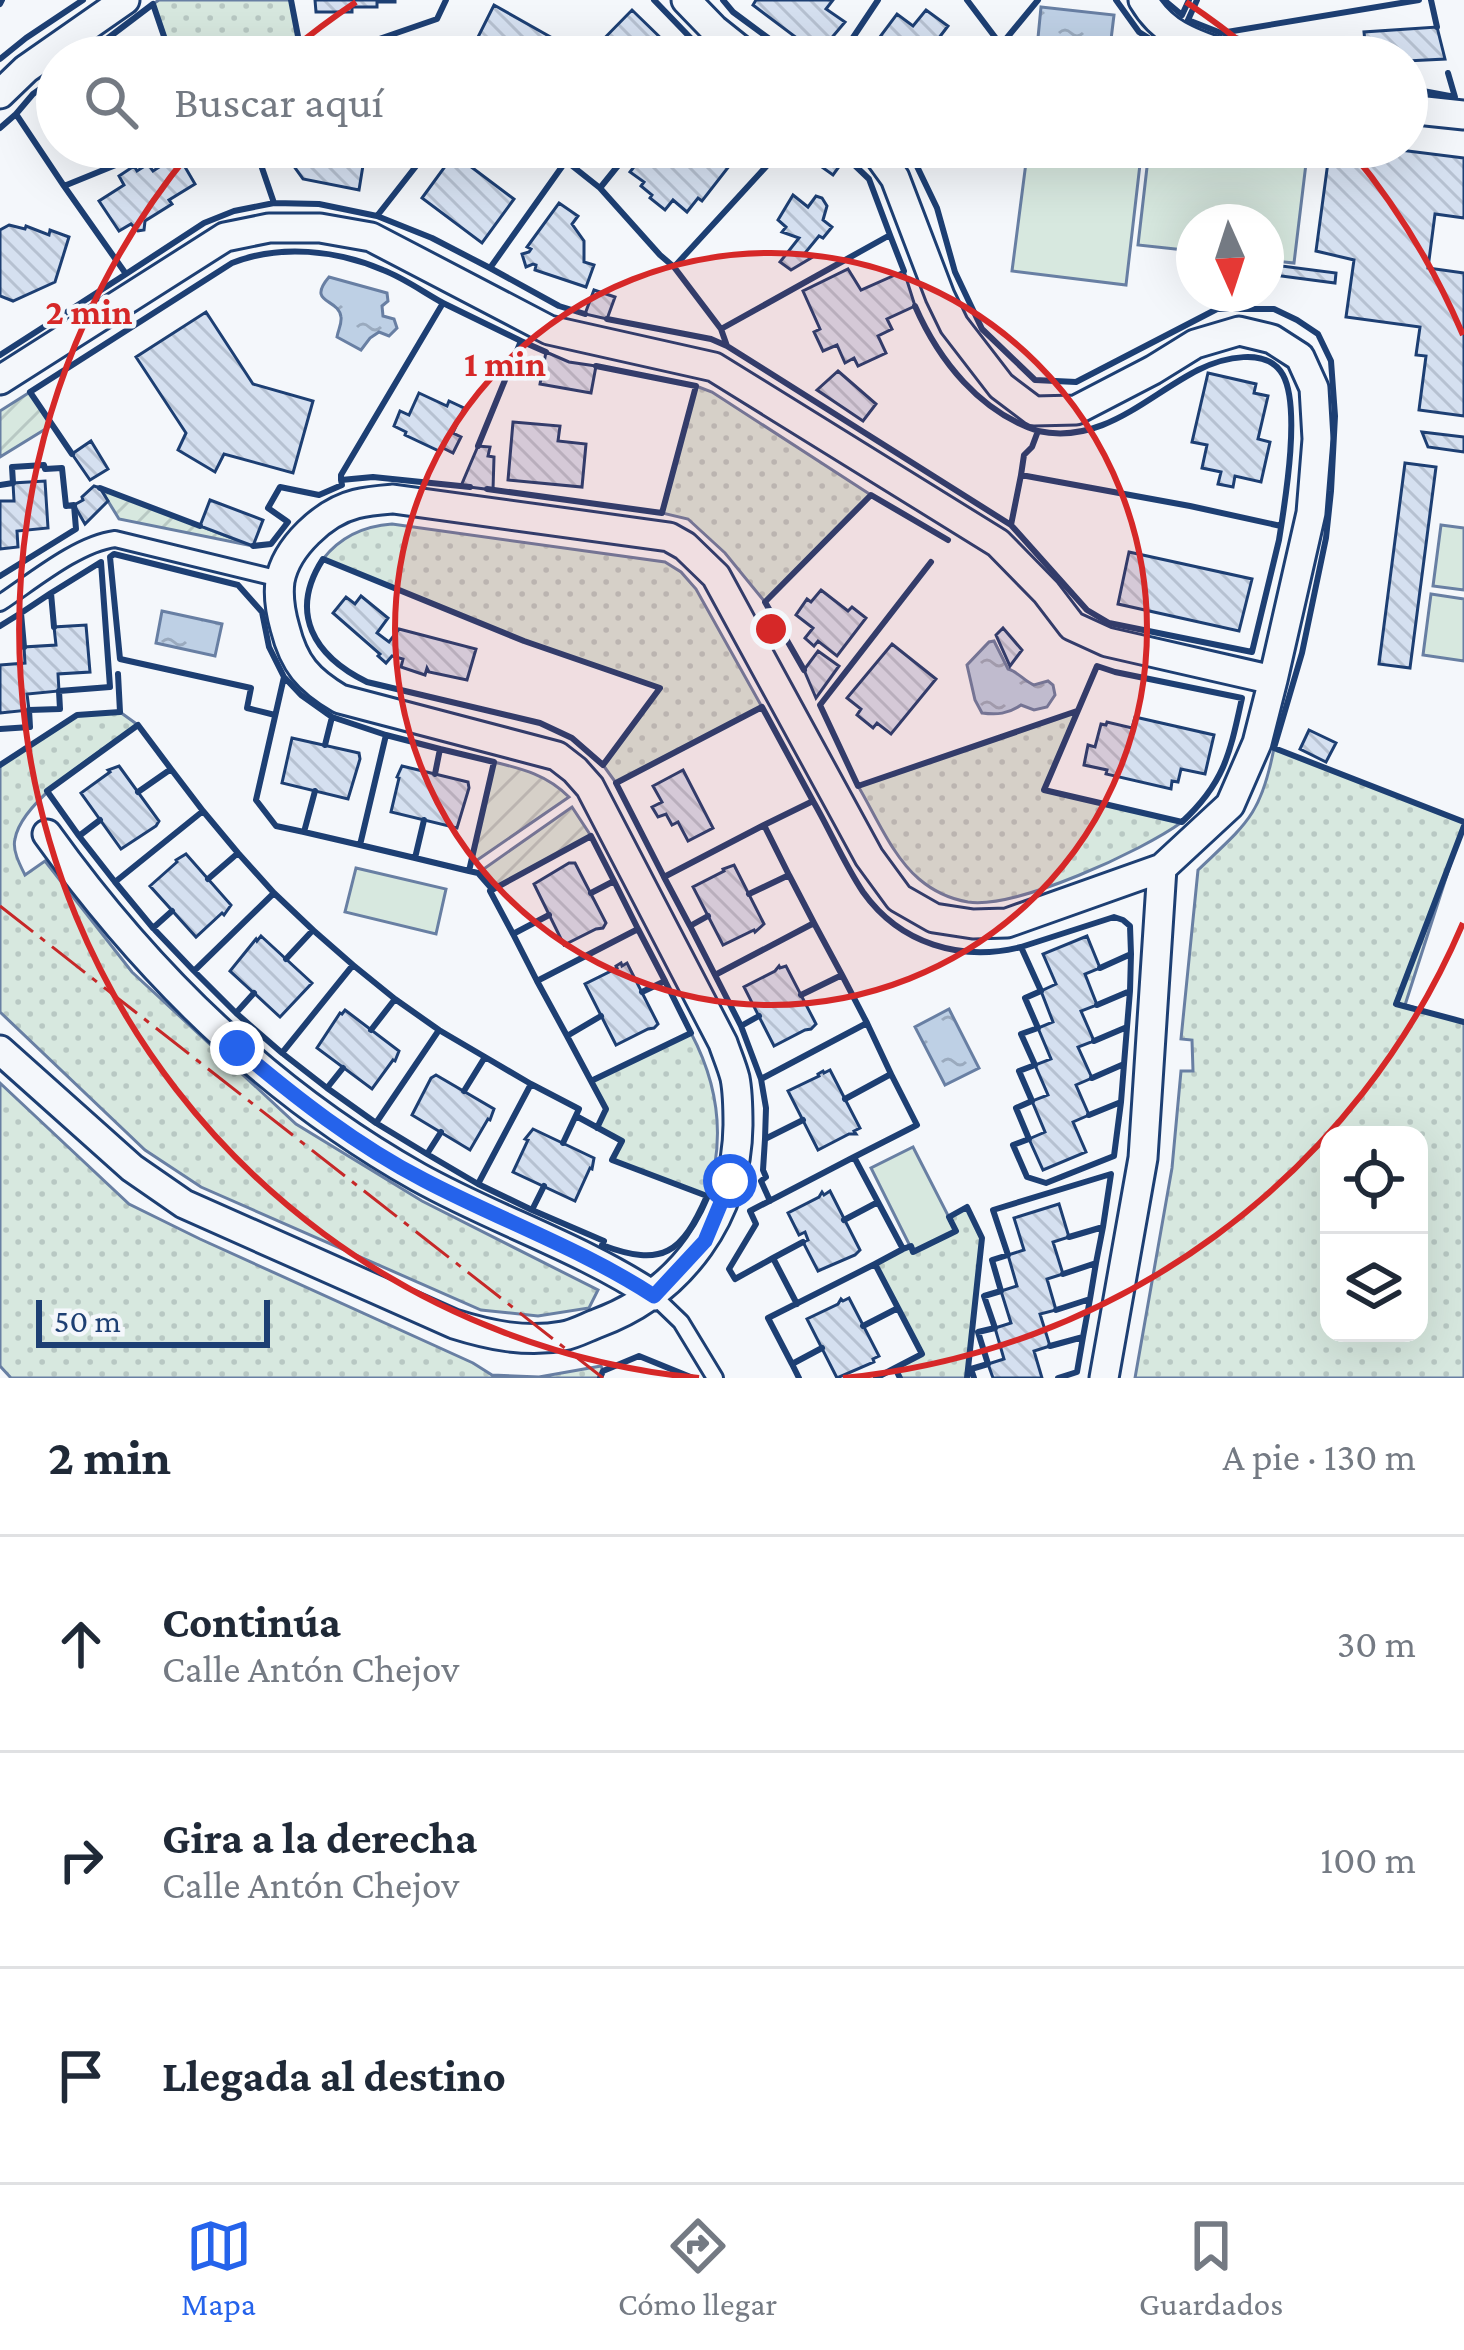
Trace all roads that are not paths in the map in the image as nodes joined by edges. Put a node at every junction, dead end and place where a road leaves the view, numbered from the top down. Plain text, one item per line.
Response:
1 (124, 0) edge
2 (686, 0) edge
3 (1142, 0) edge
4 (73, 36) edge
5 (723, 36) edge
6 (1175, 36) edge
7 (36, 62) edge
8 (0, 94) edge
9 (1428, 112) edge
10 (1464, 116) edge
11 (888, 168) edge
12 (0, 380) edge
13 (280, 579) junction
14 (0, 603) edge
15 (1273, 680) junction
16 (47, 834) dead end
17 (1162, 868) junction
18 (0, 1050) edge
19 (654, 1296) junction
20 (715, 1378) edge
21 (1104, 1378) edge

1 - 4 street
2 - 5 street
3 - 6 street
7 - 8 street
9 - 10 street
11 - 15 street
12 - 15 street
13 - 14 lane
13 - 17 street
13 - 19 street
15 - 17 street
16 - 19 street
17 - 21 street
18 - 19 street
19 - 20 lane

